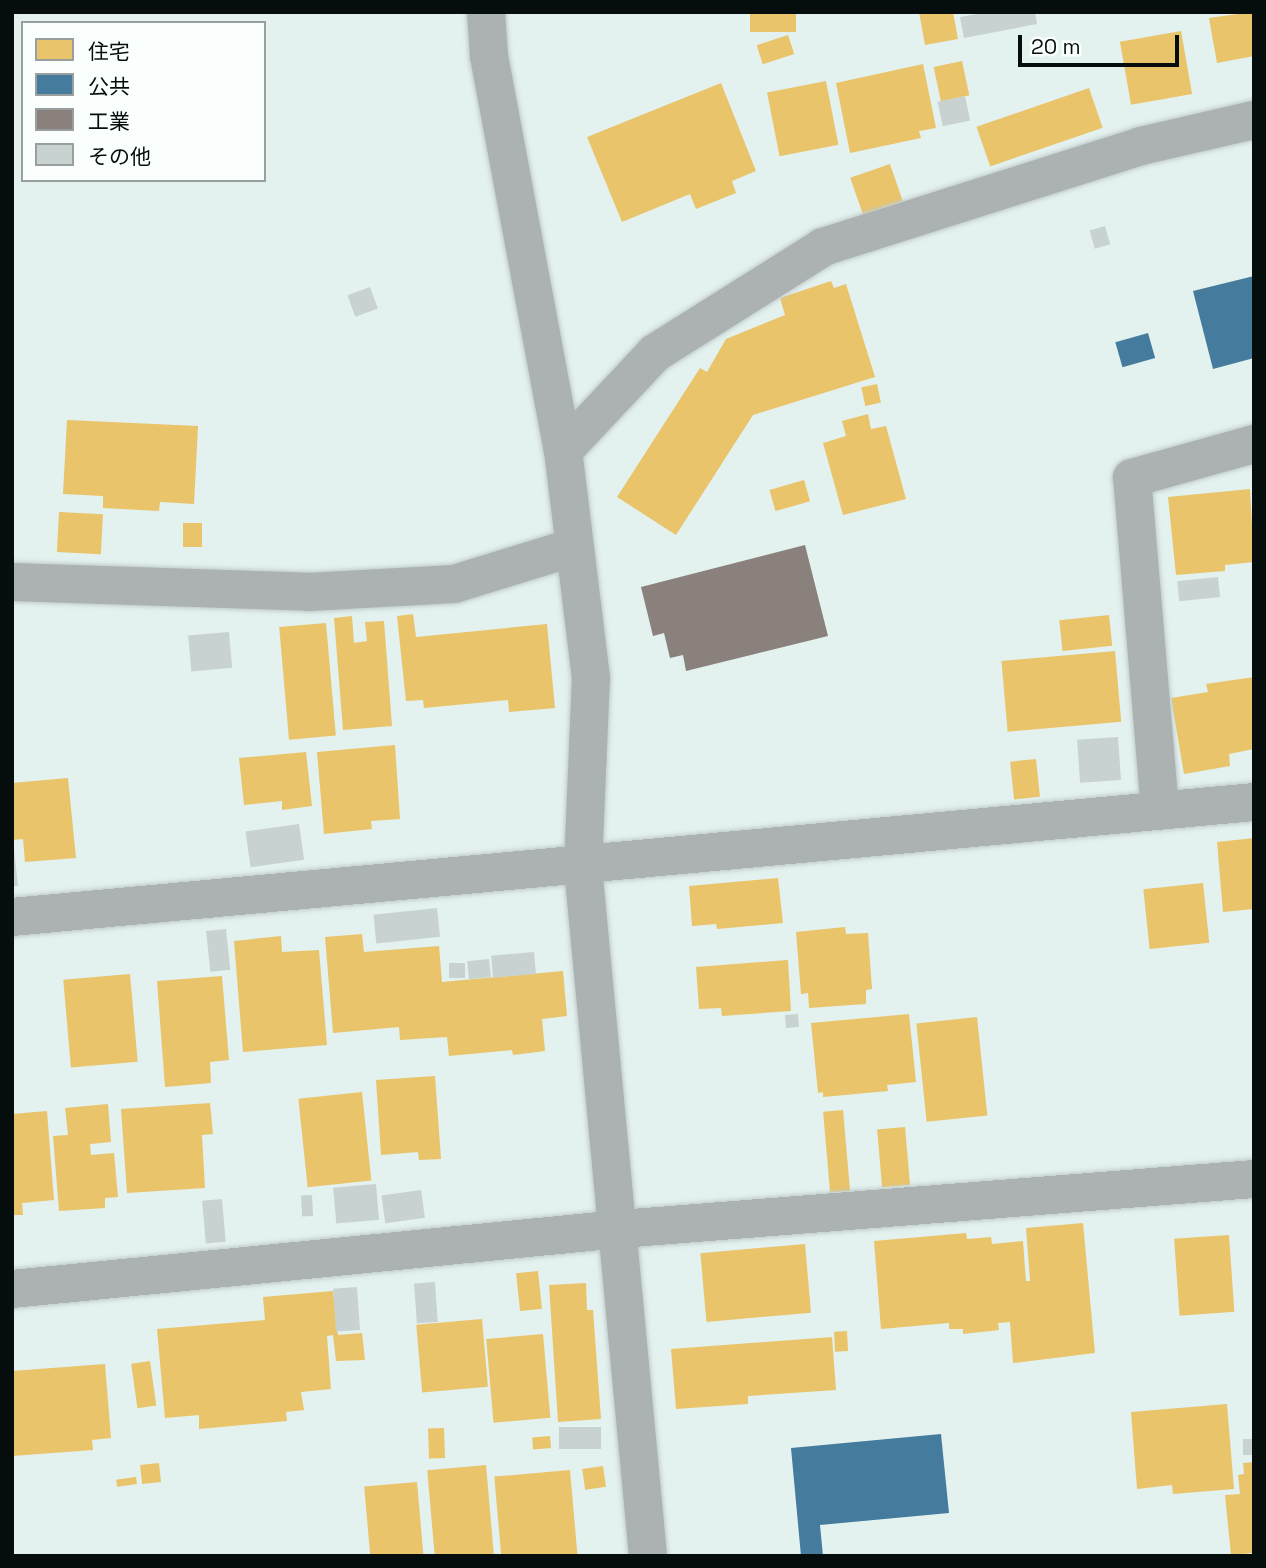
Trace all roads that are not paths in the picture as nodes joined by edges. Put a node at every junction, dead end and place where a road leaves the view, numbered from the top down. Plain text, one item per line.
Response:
1 (486, 12) edge
2 (1254, 120) edge
3 (1254, 444) edge
4 (564, 450) junction
5 (574, 547) junction
6 (12, 582) edge
7 (1254, 802) edge
8 (1160, 810) junction
9 (583, 867) junction
10 (12, 917) edge
11 (1254, 1179) edge
12 (620, 1229) junction
13 (12, 1289) edge
14 (648, 1556) edge

1 - 4 street
2 - 4 street
3 - 8 street
4 - 5 street
5 - 6 street
5 - 9 street
7 - 8 street
8 - 9 street
9 - 10 street
9 - 12 street
11 - 12 street
12 - 13 street
12 - 14 street

